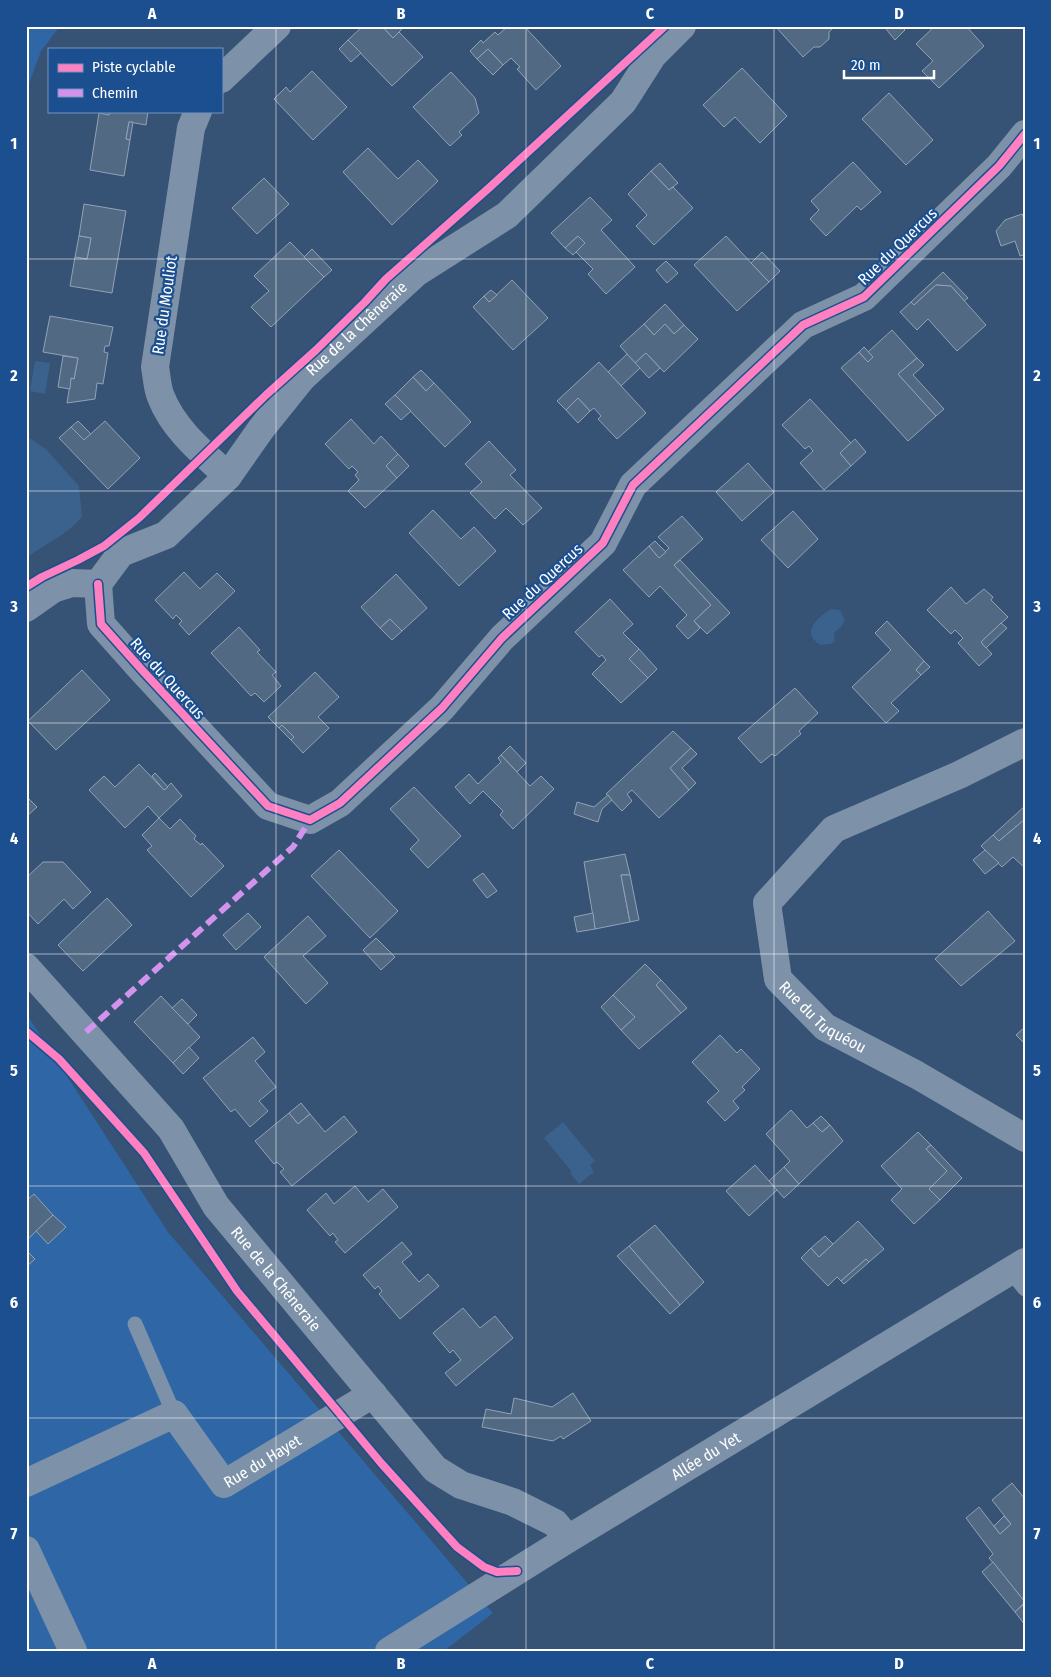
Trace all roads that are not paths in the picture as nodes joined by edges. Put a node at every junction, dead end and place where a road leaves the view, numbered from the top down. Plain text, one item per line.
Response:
1 (277, 26) edge
2 (682, 26) edge
3 (222, 78) edge
4 (198, 112) edge
5 (1025, 134) edge
6 (228, 476) junction
7 (98, 584) junction
8 (26, 608) edge
9 (1025, 742) edge
10 (26, 967) edge
11 (1025, 1138) edge
12 (1020, 1274) edge
13 (135, 1324) dead end
14 (373, 1394) junction
15 (174, 1414) junction
16 (26, 1483) edge
17 (568, 1539) junction
18 (26, 1550) edge
19 (73, 1651) edge
20 (389, 1651) edge

1 - 3 street
2 - 6 street, Rue de la Chêneraie
4 - 6 street, Rue du Mouliot
5 - 7 street, Rue du Quercus
6 - 7 street, Rue de la Chêneraie
7 - 8 street
9 - 11 street, Rue du Tuquéou
10 - 14 street, Rue de la Chêneraie
12 - 17 street, Allée du Yet
13 - 15 lane, Rue du Hayet
14 - 15 street, Rue du Hayet
14 - 17 street, Rue de la Chêneraie
15 - 16 street
17 - 20 street, Allée du Yet
18 - 19 street

